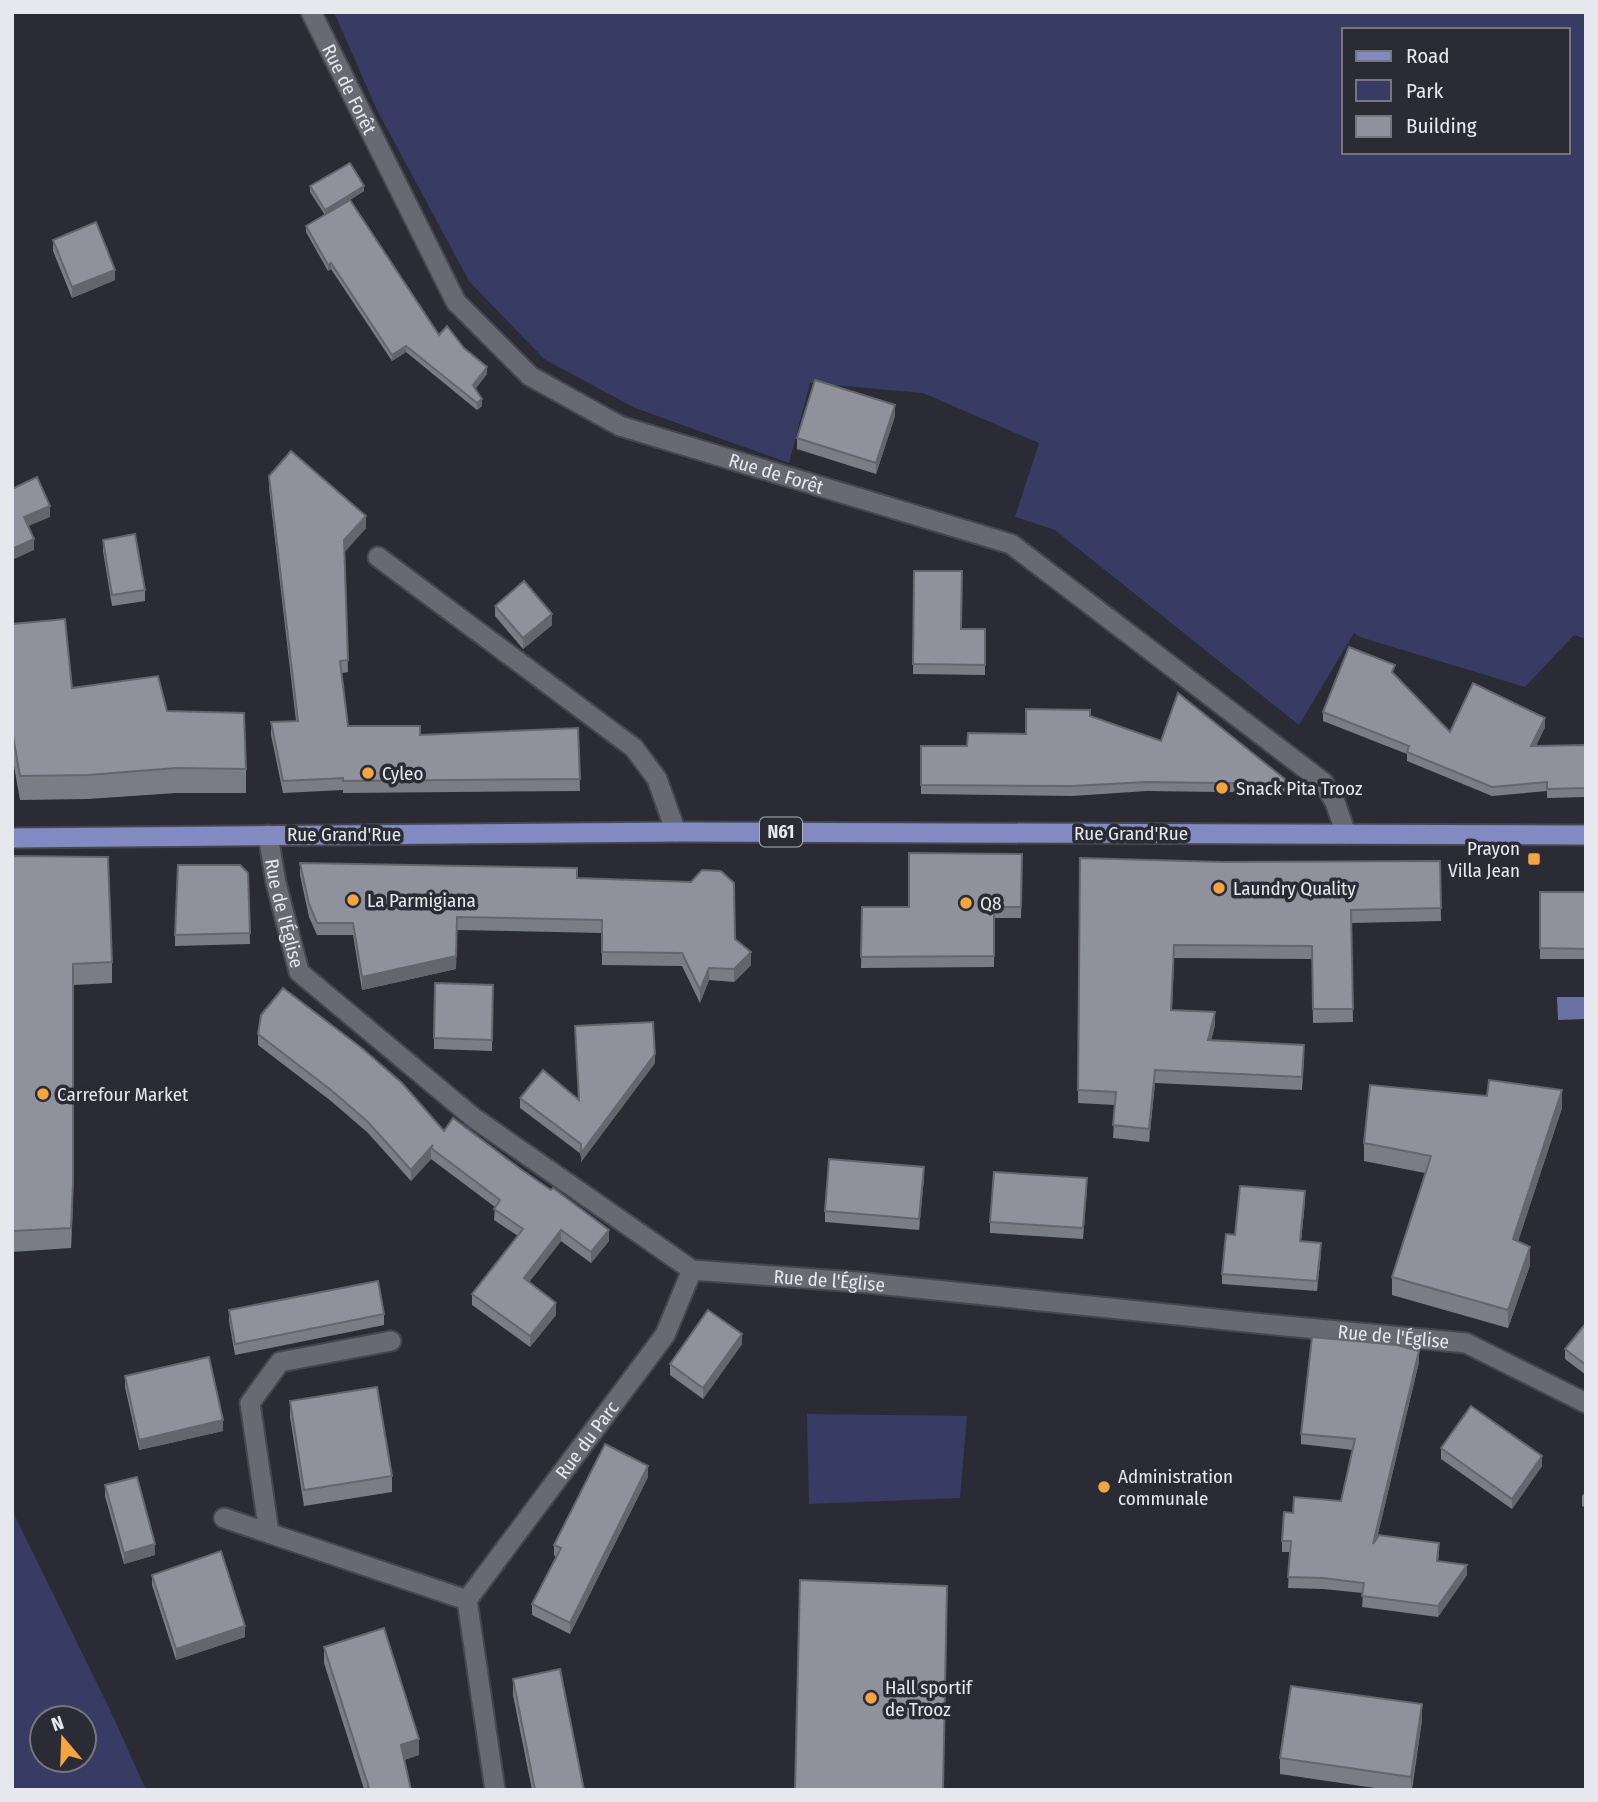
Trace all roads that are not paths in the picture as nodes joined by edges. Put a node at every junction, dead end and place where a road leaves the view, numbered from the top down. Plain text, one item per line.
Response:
1 (311, 12) edge
2 (378, 557) dead end
3 (676, 832) junction
4 (1346, 834) junction
5 (268, 835) junction
6 (1586, 835) edge
7 (12, 838) edge
8 (692, 1270) junction
9 (391, 1341) dead end
10 (1586, 1403) edge
11 (224, 1518) dead end
12 (269, 1533) junction
13 (467, 1600) junction
14 (495, 1790) edge

1 - 4 street, Rue de Forêt
2 - 3 street
3 - 4 main road, Rue Grand'Rue / N61
3 - 5 main road, Rue Grand'Rue / N61
4 - 6 main road, Rue Grand'Rue / N61
5 - 7 main road, Rue Grand'Rue / N61
5 - 8 street, Rue de l'Église
8 - 10 street, Rue de l'Église
8 - 13 street, Rue du Parc
9 - 12 street
11 - 12 street
12 - 13 street
13 - 14 street

